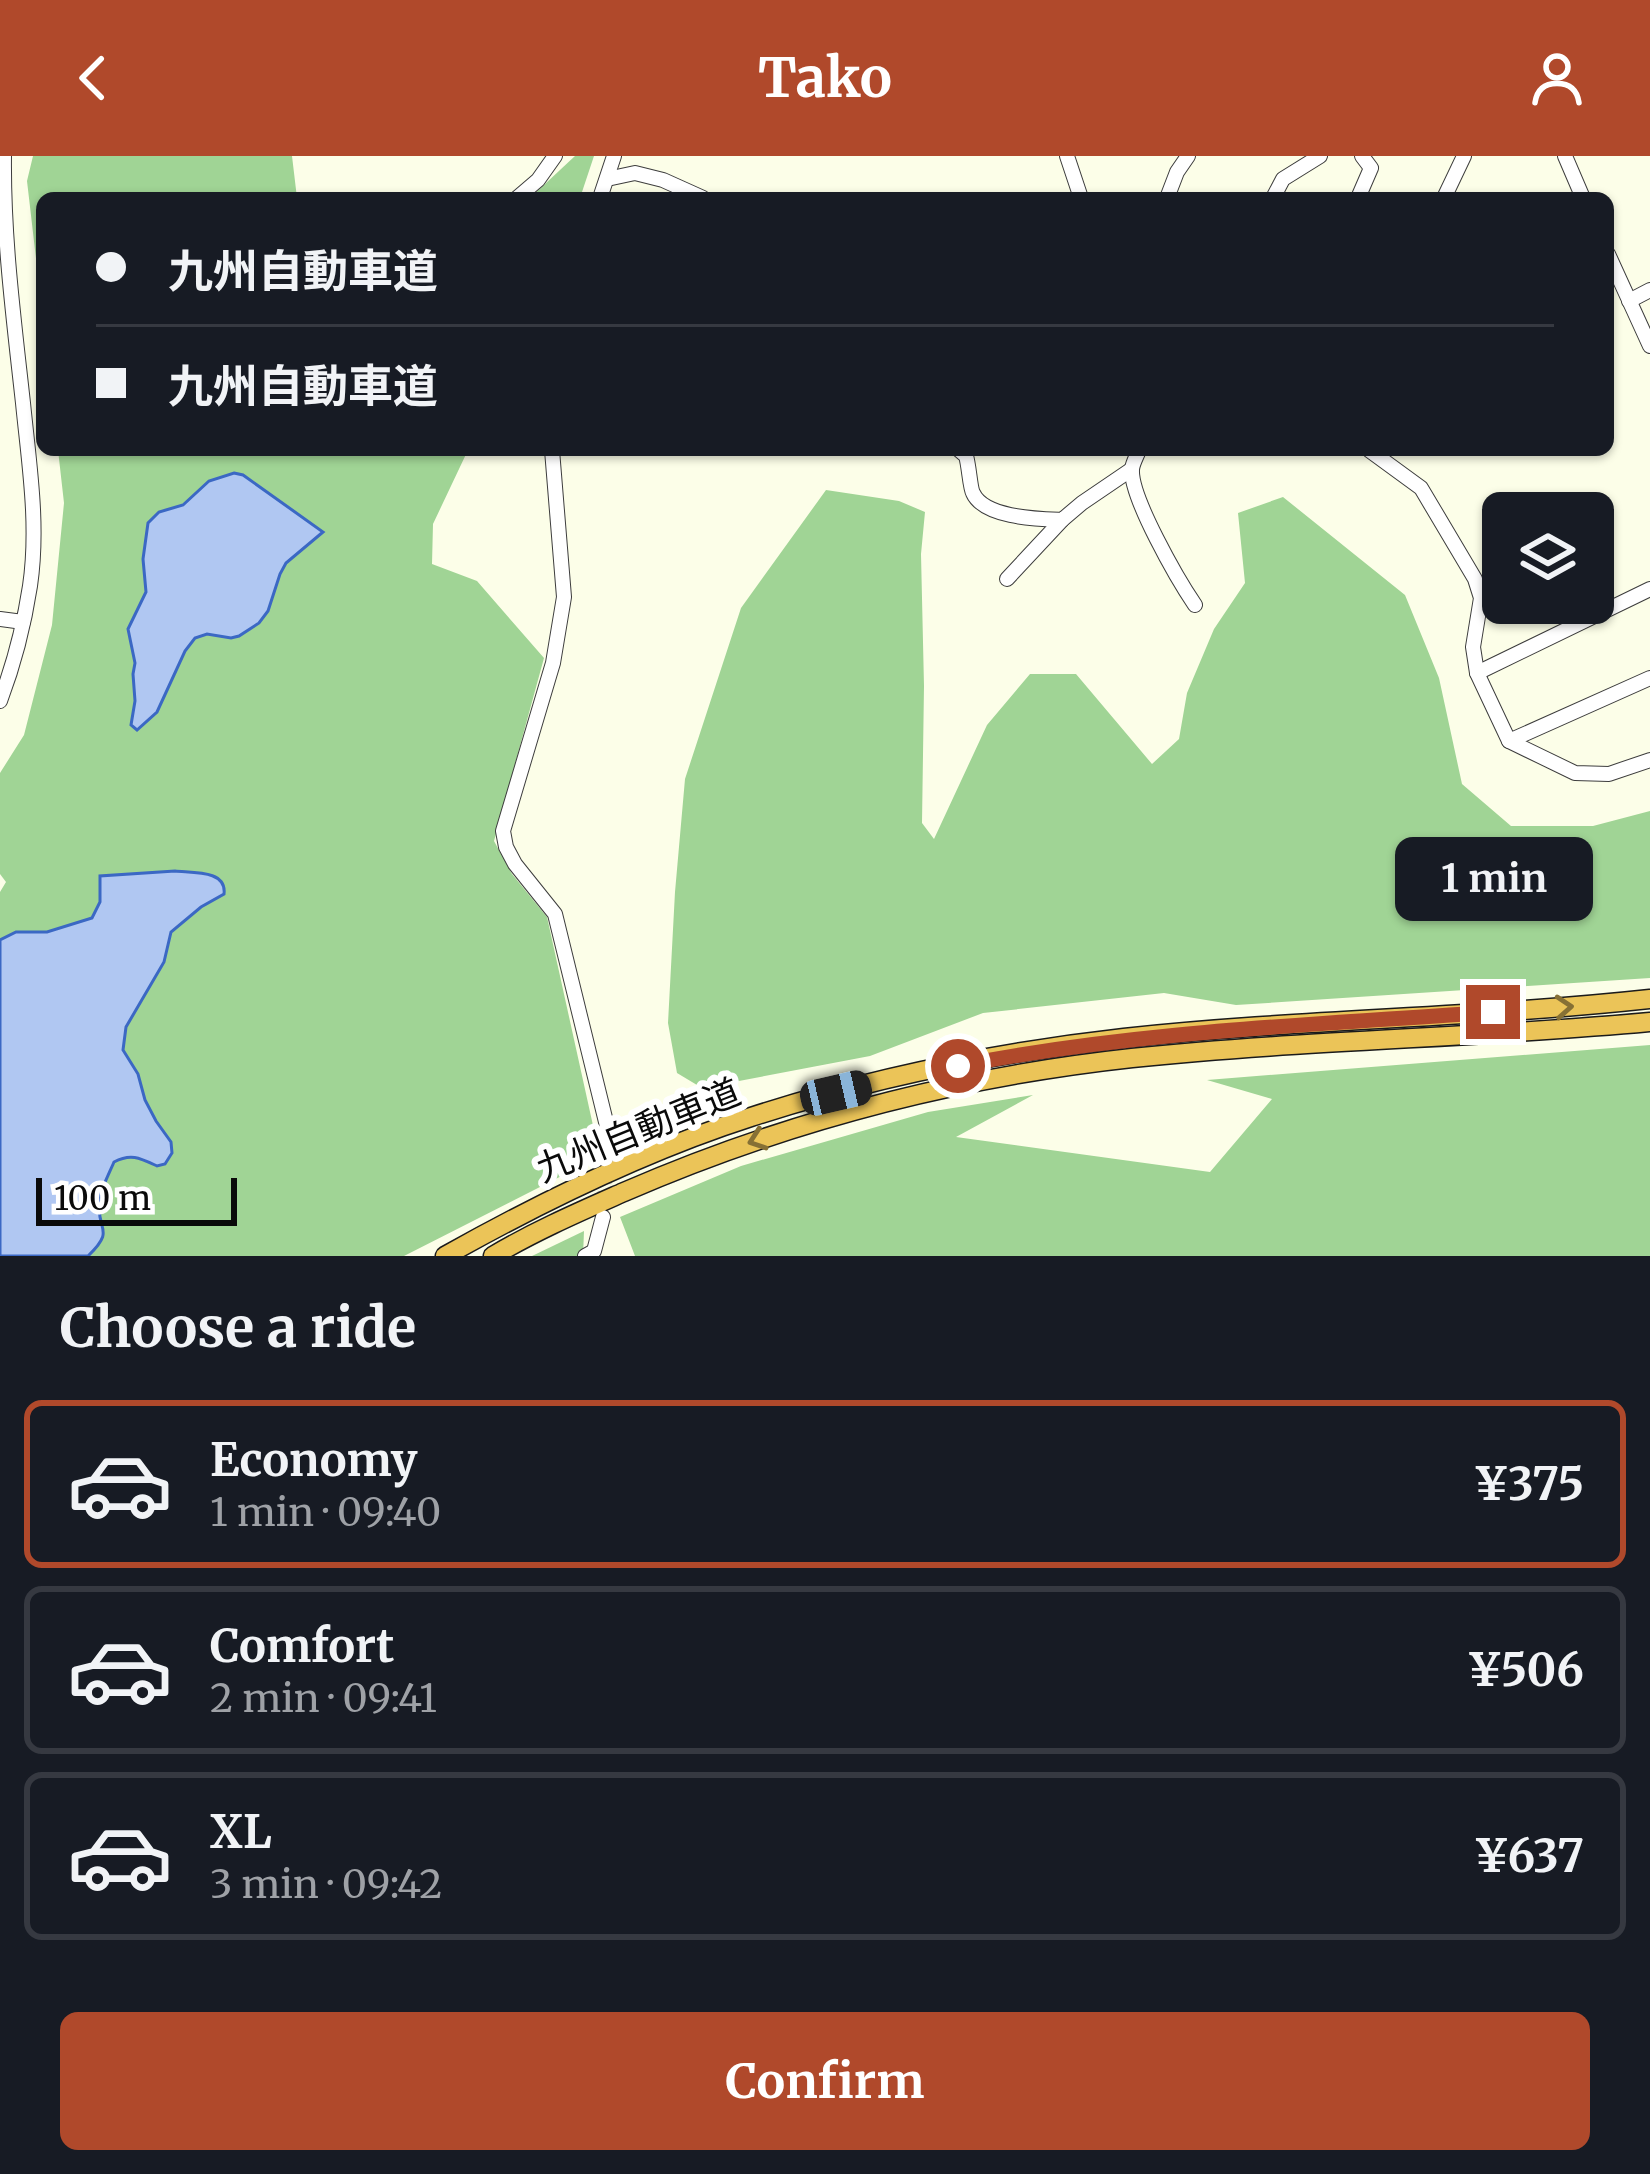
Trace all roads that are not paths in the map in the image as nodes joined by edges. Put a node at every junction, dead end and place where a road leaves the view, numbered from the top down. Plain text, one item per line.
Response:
1 (4, 156) edge
2 (555, 156) edge
3 (614, 156) edge
4 (1066, 156) edge
5 (1188, 156) edge
6 (1320, 156) edge
7 (1362, 156) edge
8 (1464, 156) edge
9 (1564, 156) edge
10 (607, 179) junction
11 (524, 192) edge
12 (602, 192) edge
13 (690, 192) edge
14 (1079, 192) edge
15 (1170, 192) edge
16 (1276, 192) edge
17 (1361, 192) edge
18 (1447, 192) edge
19 (1580, 192) edge
20 (1614, 267) edge
21 (1650, 290) edge
22 (1629, 301) junction
23 (7, 325) edge
24 (1650, 346) edge
25 (552, 456) edge
26 (966, 456) edge
27 (1137, 456) edge
28 (1377, 456) edge
29 (1132, 469) junction
30 (1062, 520) junction
31 (1006, 579) dead end
32 (1650, 589) edge
33 (1195, 604) dead end
34 (0, 619) edge
35 (23, 622) junction
36 (1477, 673) junction
37 (1650, 678) edge
38 (0, 701) edge
39 (1509, 741) junction
40 (1650, 760) edge
41 (1650, 999) edge
42 (1650, 1022) edge
43 (607, 1126) tunnel mouth
44 (603, 1217) tunnel mouth
45 (446, 1256) edge
46 (493, 1256) edge
47 (585, 1256) edge

1 - 23 street
2 - 11 street
3 - 10 street
4 - 14 street
5 - 15 street
6 - 16 street
7 - 17 street
8 - 18 street
9 - 19 street
10 - 12 street
10 - 13 street
20 - 22 street
21 - 22 street
22 - 24 street
23 - 35 street
25 - 43 street
26 - 30 street
27 - 29 street
28 - 36 street
29 - 30 street
29 - 33 street
30 - 31 street
32 - 36 street
34 - 35 street
35 - 38 street
36 - 39 street
37 - 39 street
39 - 40 street
45 -> 41 highway, 九州自動車道
42 -> 46 highway, 九州自動車道
44 - 47 street

